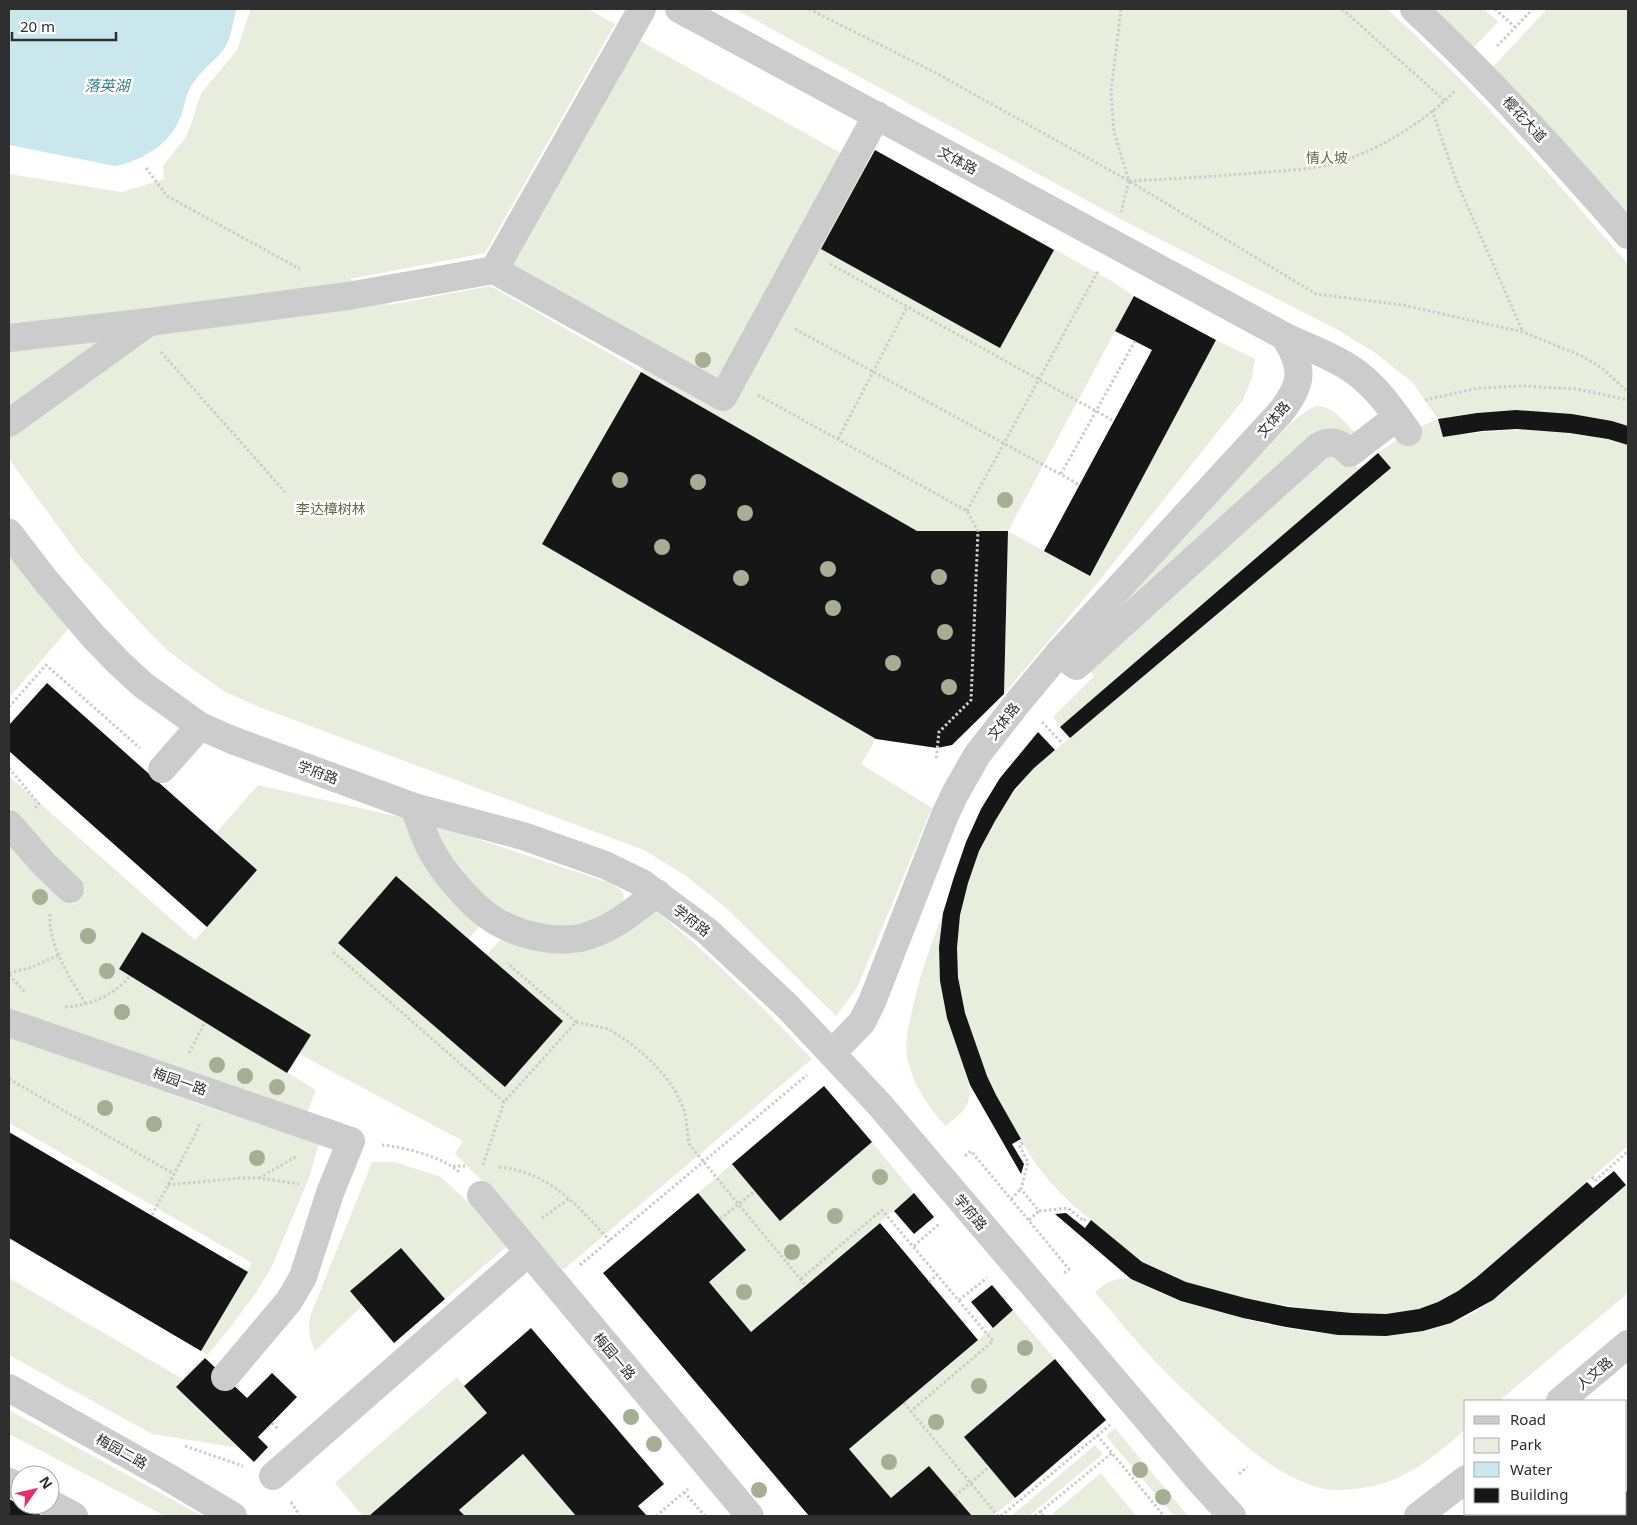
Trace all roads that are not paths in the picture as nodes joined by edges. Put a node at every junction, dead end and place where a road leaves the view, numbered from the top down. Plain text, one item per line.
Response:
1 (642, 9) edge
2 (679, 9) edge
3 (1414, 9) edge
4 (877, 115) junction
5 (1628, 235) edge
6 (494, 270) junction
7 (145, 325) junction
8 (1284, 336) junction
9 (9, 338) edge
10 (9, 423) edge
11 (9, 533) edge
12 (1059, 653) junction
13 (200, 726) junction
14 (162, 769) road end
15 (414, 807) junction
16 (9, 824) edge
17 (70, 889) road end
18 (658, 893) junction
19 (9, 1022) edge
20 (832, 1053) junction
21 (481, 1194) road end
22 (529, 1252) junction
23 (1628, 1344) edge
24 (225, 1377) dead end
25 (9, 1388) edge
26 (1561, 1400) edge
27 (273, 1476) road end
28 (1464, 1481) edge
29 (60, 1508) edge
30 (74, 1516) edge
31 (234, 1516) edge
32 (750, 1516) edge
33 (1232, 1516) edge
34 (1418, 1516) edge

1 - 6 street
2 - 4 street, 文体路
3 - 5 street, 樱花大道
4 - 6 street
4 - 8 street, 文体路
6 - 7 street
7 - 9 street
7 - 10 street
8 - 12 street, 文体路
8 - 12 street
11 - 13 street, 学府路
12 - 20 street, 文体路
13 - 14 street
13 - 15 street, 学府路
15 - 18 street, 学府路
15 - 18 street
16 - 17 street
18 - 20 street, 学府路
19 - 24 street, 梅园一路
20 - 33 street, 学府路
21 - 22 street, 梅园一路
22 - 27 street
22 - 32 street, 梅园一路
23 - 26 street, 人文路
25 - 31 street, 梅园二路
28 - 34 street
29 - 30 street

